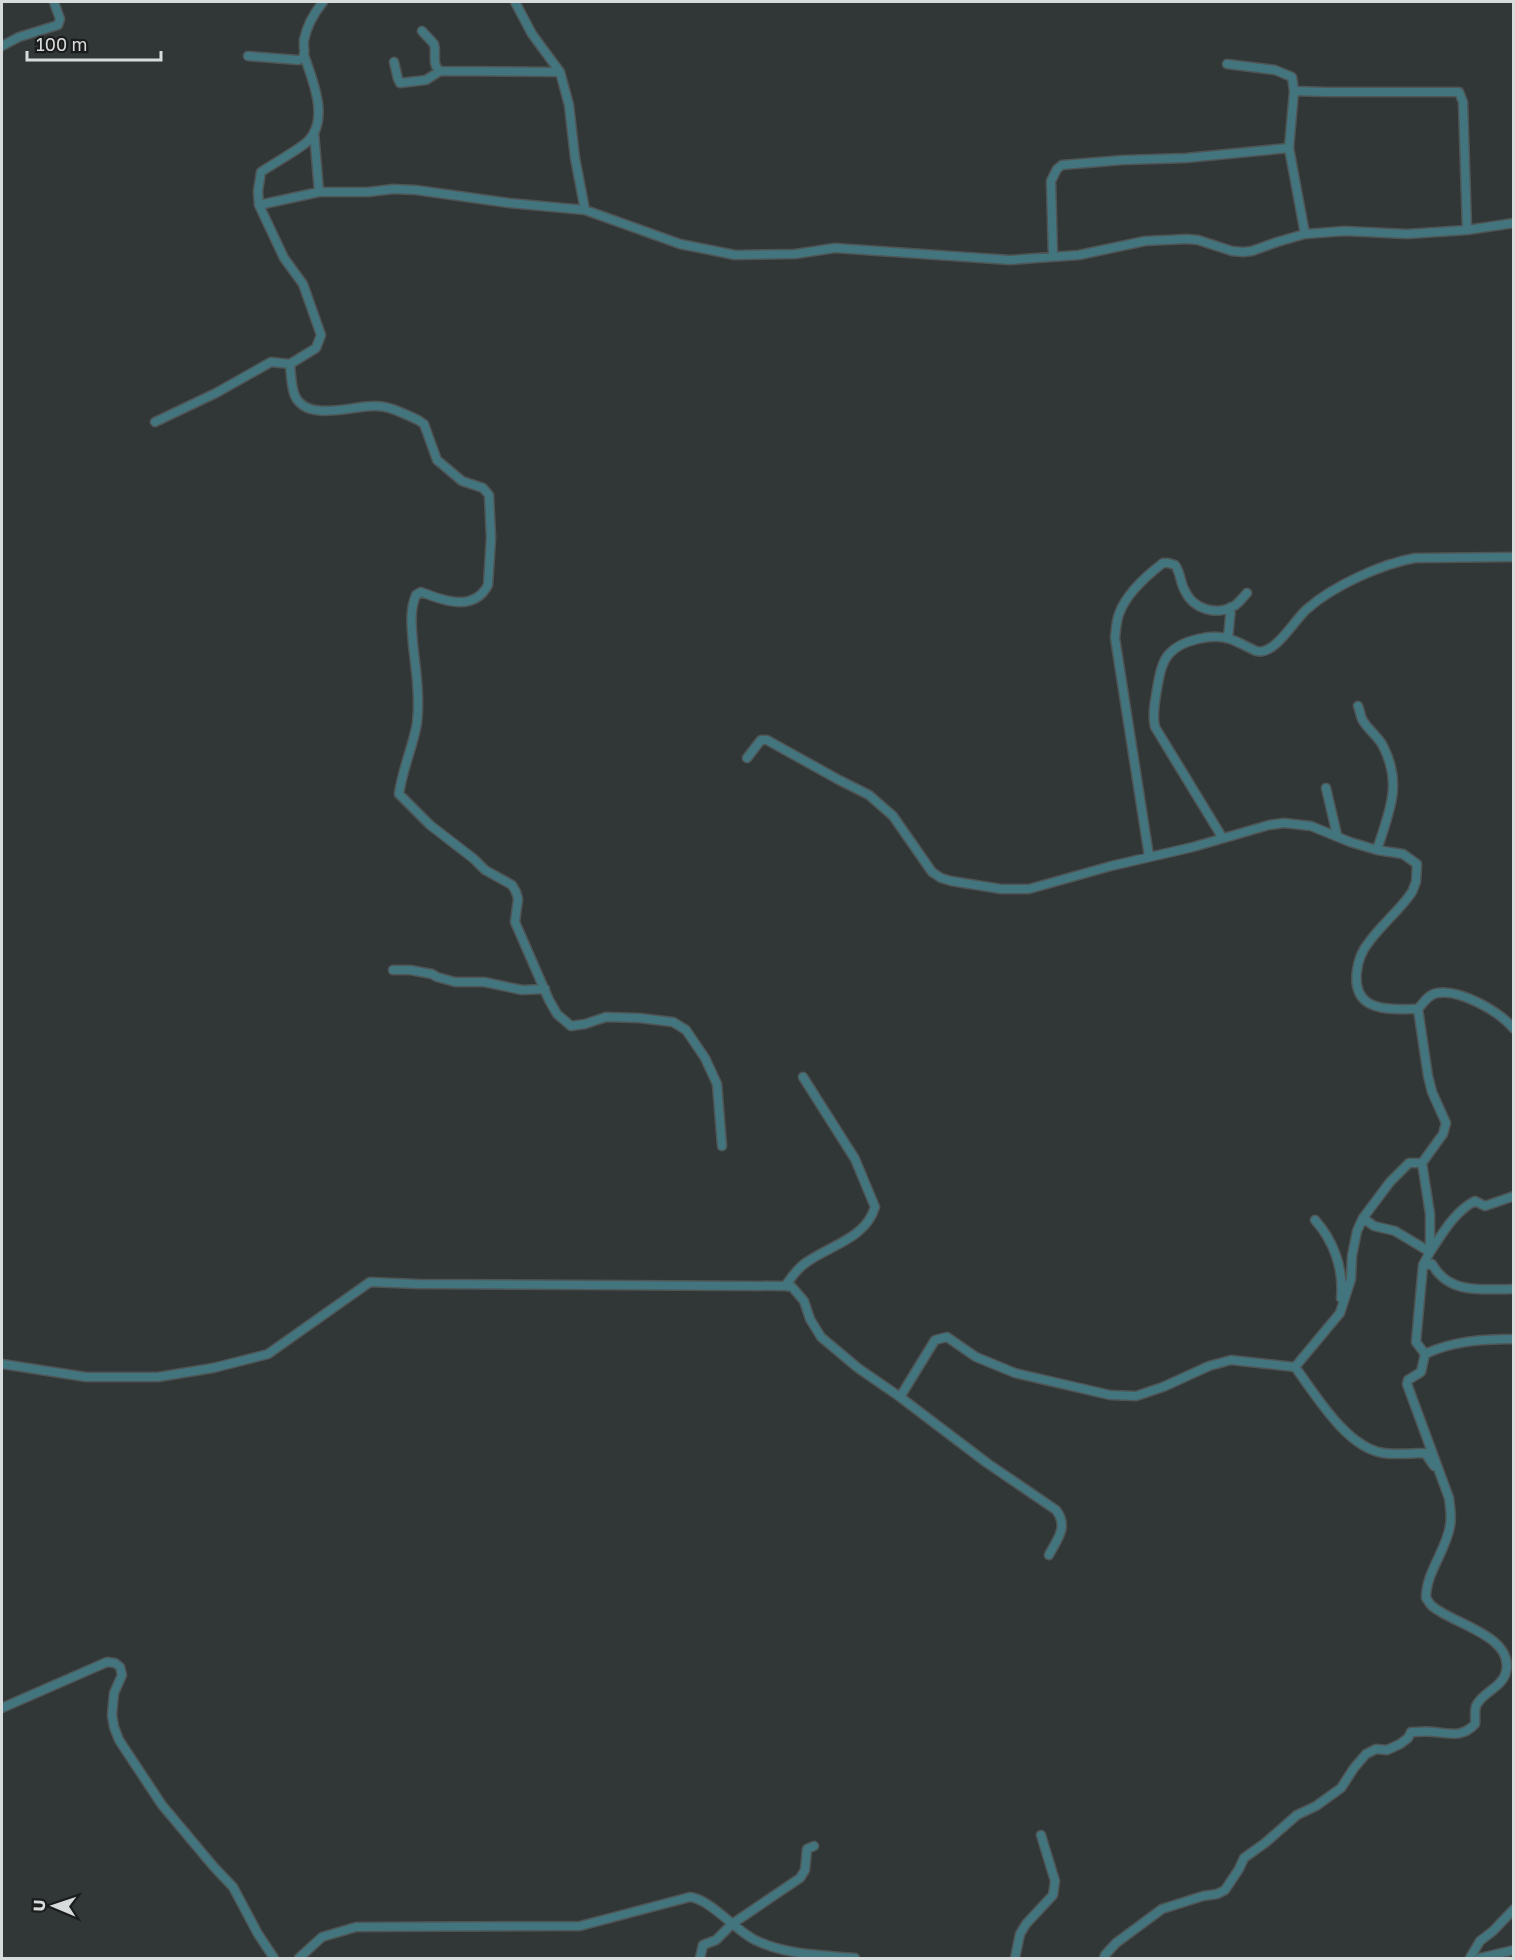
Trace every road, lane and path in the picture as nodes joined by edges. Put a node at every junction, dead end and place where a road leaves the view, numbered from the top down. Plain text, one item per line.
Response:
1 (54, 2) edge
2 (323, 2) edge
3 (515, 2) edge
4 (422, 31) dead end
5 (2, 46) edge
6 (304, 55) junction
7 (248, 56) dead end
8 (394, 62) dead end
9 (1227, 64) dead end
10 (440, 71) junction
11 (560, 72) junction
12 (1294, 91) junction
13 (314, 131) junction
14 (1289, 148) junction
15 (319, 192) junction
16 (259, 205) junction
17 (585, 210) junction
18 (1514, 223) edge
19 (1467, 230) junction
20 (1305, 234) junction
21 (1053, 257) junction
22 (290, 364) junction
23 (155, 423) dead end
24 (1514, 557) edge
25 (1247, 593) dead end
26 (1231, 607) junction
27 (1228, 638) junction
28 (1358, 706) dead end
29 (747, 758) dead end
30 (1326, 788) dead end
31 (1337, 836) junction
32 (1222, 837) junction
33 (1377, 850) junction
34 (1149, 856) junction
35 (393, 970) dead end
36 (545, 989) junction
37 (1418, 1008) junction
38 (1514, 1029) edge
39 (802, 1077) dead end
40 (722, 1146) dead end
41 (1422, 1163) junction
42 (1514, 1196) edge
43 (1363, 1218) junction
44 (1315, 1220) dead end
45 (1430, 1252) junction
46 (1423, 1265) junction
47 (785, 1286) junction
48 (1514, 1289) edge
49 (1340, 1313) junction
50 (1514, 1339) edge
51 (1425, 1354) junction
52 (2, 1364) edge
53 (1295, 1367) junction
54 (900, 1397) junction
55 (1441, 1476) junction
56 (1049, 1556) dead end
57 (2, 1708) edge
58 (1041, 1835) dead end
59 (814, 1846) dead end
60 (1514, 1909) edge
61 (732, 1924) junction
62 (1514, 1950) edge
63 (274, 1959) edge
64 (299, 1959) edge
65 (700, 1959) edge
66 (855, 1959) edge
67 (1015, 1959) edge
68 (1104, 1959) edge
69 (1470, 1959) edge
70 (1480, 1959) edge

1 - 5 street
2 - 6 street
3 - 11 street
4 - 10 street
6 - 7 street
6 - 13 street
8 - 10 street
9 - 12 street
10 - 11 street
11 - 17 street
12 - 14 street
12 - 19 street
13 - 15 street
13 - 16 street
14 - 20 street
14 - 21 street
15 - 16 street
15 - 17 street
16 - 22 street
17 - 21 street
18 - 19 street
19 - 20 street
20 - 21 street
22 - 23 street
22 - 36 street
24 - 27 street
25 - 26 street
26 - 27 street
26 - 34 street
27 - 32 street
28 - 33 street
29 - 34 street
30 - 31 street
31 - 32 street
31 - 33 street
32 - 34 street
33 - 37 street
35 - 36 street
36 - 40 street
37 - 38 street
37 - 41 street
39 - 47 street
41 - 43 street
41 - 45 street
42 - 45 street
43 - 45 street
43 - 49 street
44 - 49 street
45 - 46 street
46 - 48 street
46 - 51 street
47 - 52 street
47 - 54 street
49 - 53 street
50 - 51 street
51 - 55 street
53 - 54 street
53 - 55 street
54 - 56 street
55 - 68 street
57 - 63 street
58 - 67 street
59 - 61 street
60 - 69 street
61 - 64 street
61 - 65 street
61 - 66 street
62 - 70 street

